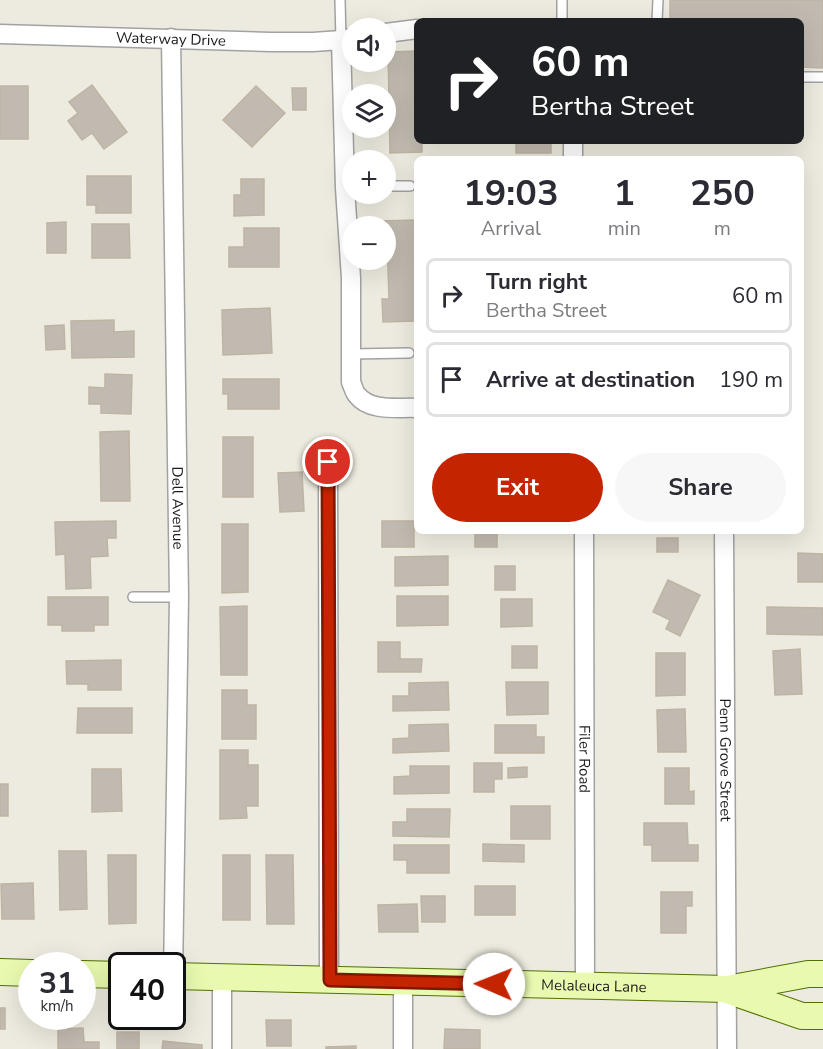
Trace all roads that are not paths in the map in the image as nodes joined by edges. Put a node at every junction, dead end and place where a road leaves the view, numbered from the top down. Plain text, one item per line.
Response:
1 (340, 0) edge
2 (562, 0) edge
3 (658, 0) edge
4 (343, 18) edge
5 (562, 18) edge
6 (657, 18) edge
7 (414, 29) edge
8 (396, 32) edge
9 (0, 34) edge
10 (171, 38) junction
11 (342, 39) edge
12 (347, 72) edge
13 (804, 77) edge
14 (823, 77) edge
15 (348, 150) edge
16 (396, 186) edge
17 (410, 186) dead end
18 (349, 204) edge
19 (409, 353) dead end
20 (351, 354) junction
21 (414, 408) edge
22 (328, 462) dead end
23 (584, 534) edge
24 (724, 534) edge
25 (133, 597) dead end
26 (179, 597) junction
27 (173, 952) edge
28 (0, 972) edge
29 (18, 973) edge
30 (823, 974) edge
31 (186, 977) edge
32 (222, 978) junction
33 (330, 980) junction
34 (403, 982) junction
35 (585, 986) junction
36 (727, 989) junction
37 (823, 1016) edge
38 (222, 1049) edge
39 (403, 1049) edge
40 (726, 1049) edge

1 - 4 lane
2 - 5 lane
3 - 6 lane
7 - 8 street
9 - 10 street, Waterway Drive
10 - 11 street, Waterway Drive
10 - 26 street, Dell Avenue
12 - 15 street
13 - 14 lane
16 - 17 lane
18 - 20 street
19 - 20 lane
20 - 21 street
22 - 33 street
23 - 35 street, Filer Road
24 - 36 street, Penn Grove Street
25 - 26 lane
26 - 27 street, Dell Avenue
28 - 29 street
30 - 36 street, Melaleuca Lane
31 - 32 street, Melaleuca Lane
32 - 33 street, Melaleuca Lane
32 - 38 street
33 - 34 street, Melaleuca Lane
34 - 35 street, Melaleuca Lane
34 - 39 street
35 - 36 street, Melaleuca Lane
36 - 37 street, Melaleuca Lane
36 - 40 street, Penn Grove Street

